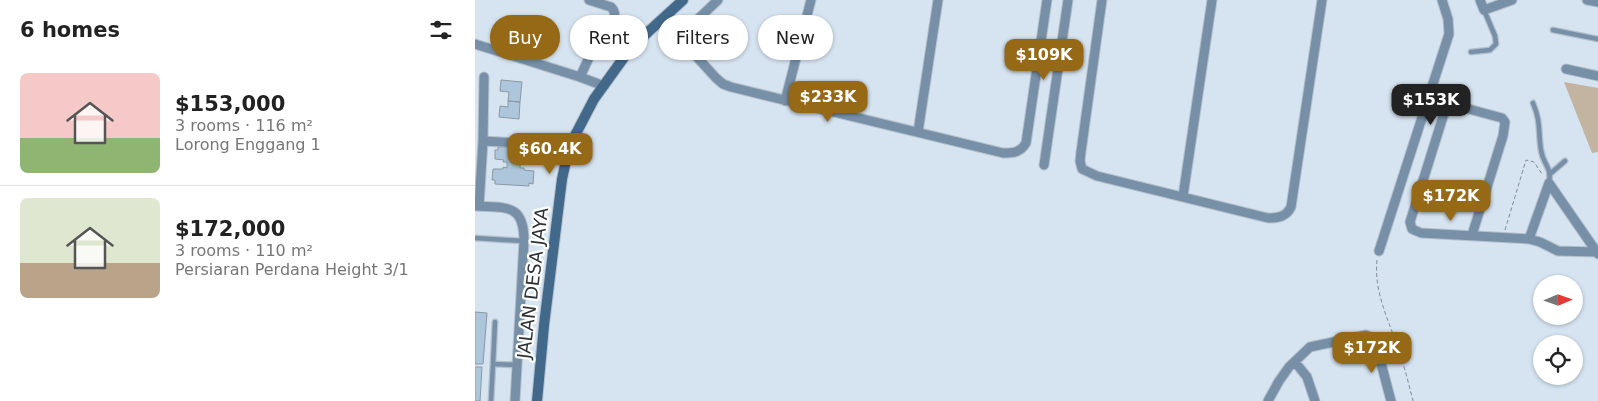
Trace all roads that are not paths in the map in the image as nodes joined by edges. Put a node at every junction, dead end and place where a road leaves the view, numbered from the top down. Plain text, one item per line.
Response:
1 (589, 0) edge
2 (683, 0) edge
3 (718, 0) edge
4 (811, 0) edge
5 (938, 0) edge
6 (1047, 0) edge
7 (1068, 0) edge
8 (1102, 0) edge
9 (1212, 0) edge
10 (1322, 0) edge
11 (1442, 0) edge
12 (1480, 0) edge
13 (1512, 0) edge
14 (1587, 0) edge
15 (1598, 2) edge
16 (1484, 10) junction
17 (666, 15) edge
18 (702, 15) edge
19 (658, 23) edge
20 (1553, 30) dead end
21 (1598, 39) edge
22 (475, 44) edge
23 (1471, 52) dead end
24 (699, 60) edge
25 (1566, 69) dead end
26 (1598, 76) edge
27 (579, 77) junction
28 (484, 78) dead end
29 (603, 86) junction
30 (1428, 98) junction
31 (785, 101) junction
32 (1533, 103) dead end
33 (1447, 104) junction
34 (479, 119) edge
35 (919, 132) junction
36 (483, 141) junction
37 (538, 144) dead end
38 (1565, 161) dead end
39 (1044, 165) dead end
40 (1551, 173) junction
41 (1549, 183) junction
42 (1183, 196) junction
43 (477, 206) edge
44 (1472, 235) junction
45 (475, 238) edge
46 (1529, 239) junction
47 (524, 241) junction
48 (1379, 251) road end
49 (1597, 253) edge
50 (495, 322) dead end
51 (1295, 362) junction
52 (493, 364) junction
53 (517, 366) junction
54 (491, 401) edge
55 (515, 401) edge
56 (537, 401) edge
57 (1268, 401) edge
58 (1315, 401) edge
59 (1391, 401) edge

1 - 27 street
2 - 17 street, JALAN DESA JAYA
3 - 18 street
4 - 31 street
5 - 35 street
6 - 35 street
7 - 39 street
8 - 42 street
9 - 42 street
10 - 42 street
11 - 30 street
12 - 16 street
13 - 16 street
14 - 15 street
16 - 23 lane
19 - 29 street, JALAN DESA JAYA
20 - 21 lane
22 - 27 street
24 - 31 street
25 - 26 street
27 - 29 street
28 - 34 street
29 - 56 street, JALAN DESA JAYA
30 - 33 street
30 - 48 street
31 - 35 street
32 - 40 lane
33 - 44 street
33 - 44 street
34 - 36 street
36 - 37 street
36 - 43 street
38 - 40 lane
40 - 41 lane
41 - 46 street
41 - 49 street
43 - 47 street
44 - 46 street
45 - 47 lane
46 - 49 street
47 - 53 street
50 - 52 lane
51 - 57 street
51 - 58 street
51 - 59 street
52 - 53 lane
52 - 54 lane
53 - 55 street

